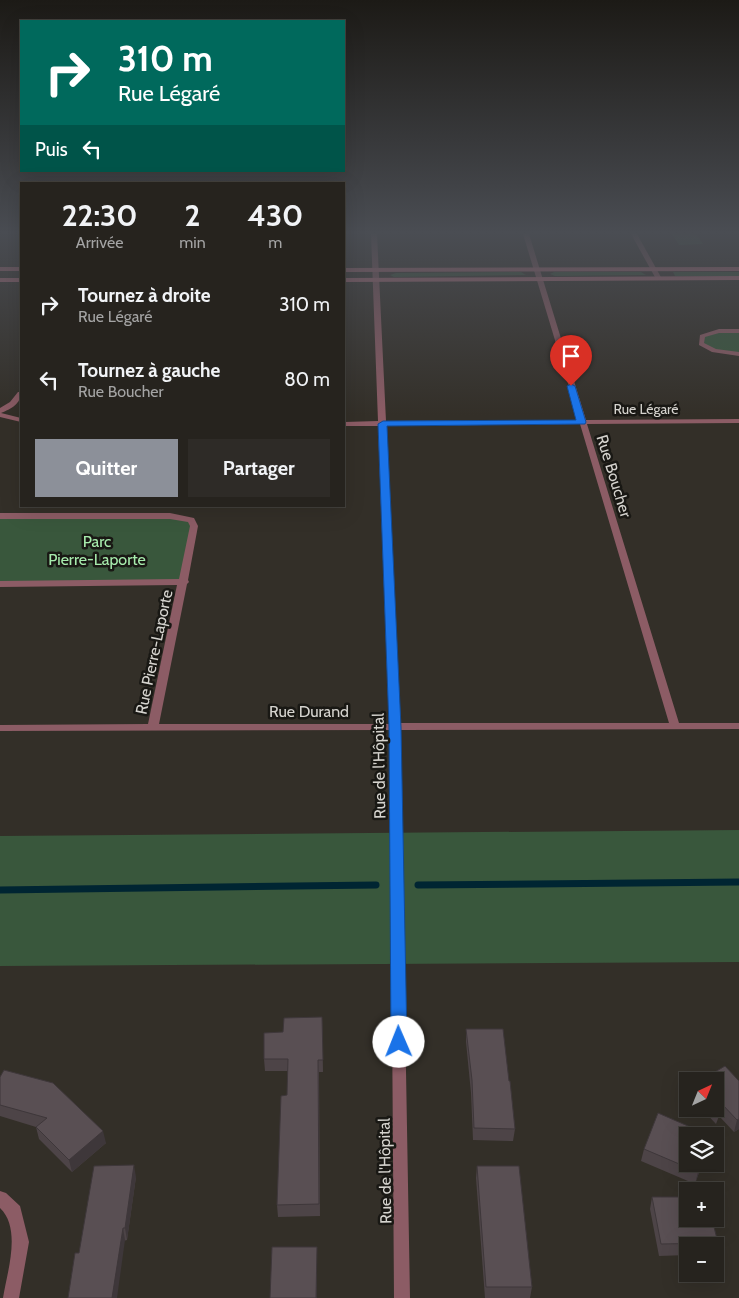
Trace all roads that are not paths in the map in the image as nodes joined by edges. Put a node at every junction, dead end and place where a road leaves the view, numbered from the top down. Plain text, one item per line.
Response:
1 (377, 295) edge
2 (545, 295) edge
3 (739, 331) edge
4 (739, 354) edge
5 (20, 395) edge
6 (0, 413) edge
7 (20, 420) edge
8 (739, 421) edge
9 (582, 422) junction
10 (345, 424) edge
11 (383, 424) junction
12 (0, 516) edge
13 (184, 582) junction
14 (0, 584) edge
15 (675, 726) junction
16 (739, 726) edge
17 (153, 727) junction
18 (395, 727) junction
19 (0, 728) edge
20 (0, 1198) edge
21 (11, 1298) edge
22 (402, 1298) edge

1 - 11 street, Rue de l'Hôpital
2 - 9 street, Rue Boucher
3 - 4 street
5 - 6 street
6 - 7 street
8 - 9 street, Rue Légaré
9 - 11 street, Rue Légaré
9 - 15 street, Rue Boucher
10 - 11 street, Rue Légaré
11 - 18 street, Rue de l'Hôpital
12 - 13 street, Rue Pierre-Laporte
13 - 14 street, Rue Pierre-Laporte
13 - 17 street, Rue Pierre-Laporte
15 - 16 street, Rue Durand
15 - 18 street, Rue Durand
17 - 18 street, Rue Durand
17 - 19 street, Rue Durand
18 - 22 street, Rue de l'Hôpital
20 - 21 street

